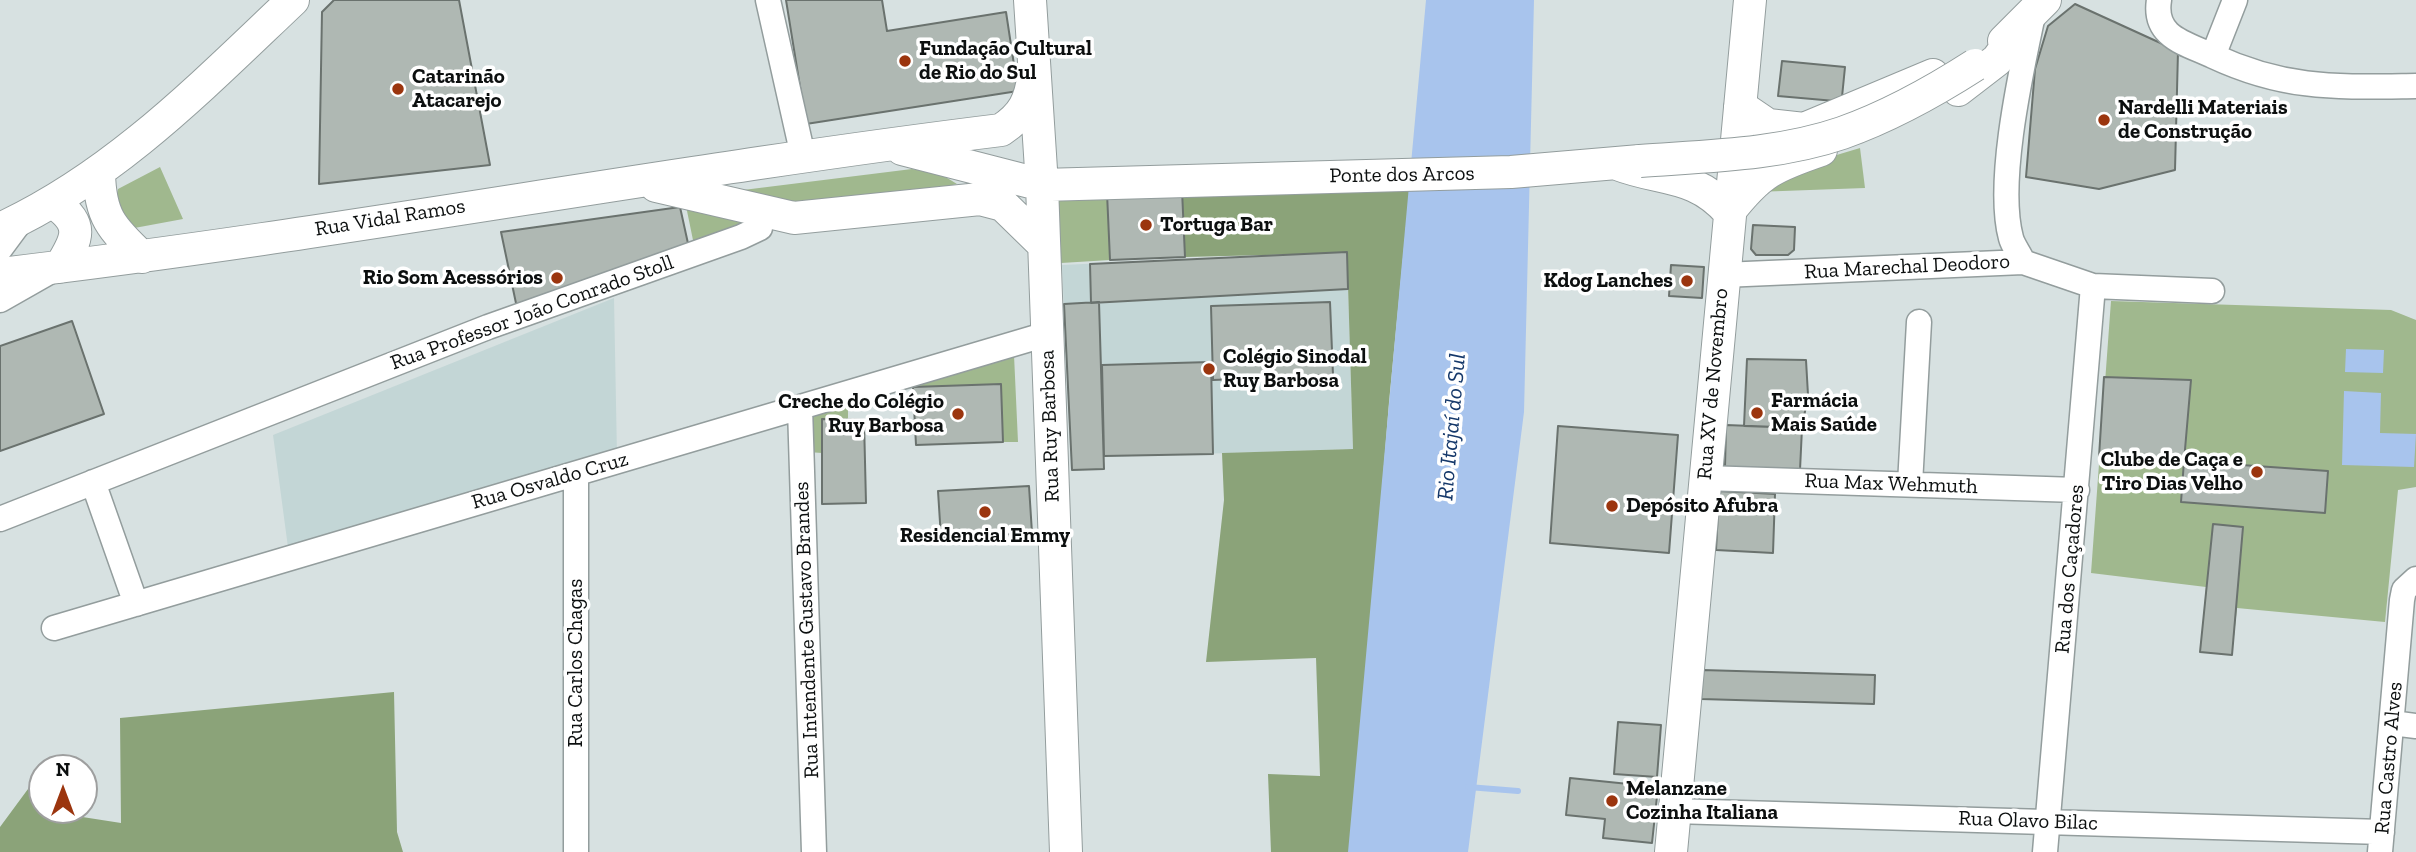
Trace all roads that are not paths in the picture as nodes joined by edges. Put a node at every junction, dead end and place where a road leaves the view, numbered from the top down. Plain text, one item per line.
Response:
1 (293, 0) edge
2 (768, 0) edge
3 (1031, 0) edge
4 (1750, 0) edge
5 (2160, 0) edge
6 (2235, 0) edge
7 (2033, 14) edge
8 (2213, 57) junction
9 (1977, 70) junction
10 (2416, 86) edge
11 (1031, 88) junction
12 (2017, 94) junction
13 (1740, 106) junction
14 (1840, 116) junction
15 (1892, 125) junction
16 (1804, 129) junction
17 (884, 144) junction
18 (803, 156) junction
19 (1618, 161) junction
20 (1782, 163) junction
21 (975, 169) junction
22 (99, 173) junction
23 (639, 181) junction
24 (1042, 185) junction
25 (53, 202) junction
26 (754, 209) junction
27 (1729, 212) junction
28 (12, 223) edge
29 (1043, 244) junction
30 (0, 249) edge
31 (142, 257) junction
32 (2024, 262) junction
33 (60, 267) junction
34 (0, 274) edge
35 (1723, 275) junction
36 (2093, 286) junction
37 (2212, 291) dead end
38 (0, 300) edge
39 (1919, 322) dead end
40 (1046, 334) junction
41 (800, 408) junction
42 (576, 474) junction
43 (1704, 478) junction
44 (93, 482) junction
45 (1910, 484) junction
46 (2077, 490) junction
47 (0, 519) edge
48 (2413, 581) edge
49 (136, 604) junction
50 (54, 628) dead end
51 (2404, 724) edge
52 (1674, 811) junction
53 (2047, 822) junction
54 (2381, 842) edge
55 (576, 852) edge
56 (814, 852) edge
57 (1066, 852) edge
58 (1671, 852) edge
59 (2045, 852) edge

1 - 22 main road
2 - 18 street
3 - 11 main road, Rua Ruy Barbosa
4 - 13 main road, Rua XV de Novembro
5 - 8 street
6 - 8 street
7 - 9 main road
7 - 12 street
7 - 14 main road
8 - 10 street
9 - 12 street
9 - 15 main road
9 - 19 main road, Ponte dos Arcos, bridge
11 - 17 main road, Rua Vidal Ramos
11 - 21 main road
11 - 24 main road, Rua Ruy Barbosa
12 - 32 street
13 - 16 main road
13 - 27 main road, Rua XV de Novembro
14 - 15 main road
14 - 16 main road
15 - 20 main road
16 - 20 main road
17 - 18 main road, Rua Vidal Ramos
17 - 21 main road
18 - 23 main road, Rua Vidal Ramos
19 - 24 main road, Ponte dos Arcos
19 - 27 main road
20 - 27 main road
21 - 24 main road
22 - 25 main road
22 - 31 main road
23 - 26 main road, Rua Vidal Ramos
23 - 31 main road, Rua Vidal Ramos
24 - 29 main road, Rua Ruy Barbosa
25 - 28 main road
25 - 33 main road
26 - 29 main road
26 - 44 street, Rua Professor João Conrado Stoll
27 - 35 main road, Rua XV de Novembro
28 - 30 street
29 - 40 main road, Rua Ruy Barbosa
31 - 33 main road, Rua Vidal Ramos
32 - 35 street, Rua Marechal Deodoro
32 - 36 street, Rua Marechal Deodoro
33 - 34 main road, Rua Vidal Ramos
33 - 38 street
35 - 43 main road, Rua XV de Novembro
36 - 37 street, Rua Marechal Deodoro
36 - 46 street, Rua dos Caçadores
39 - 45 street
40 - 41 street, Rua Osvaldo Cruz
40 - 57 main road, Rua Ruy Barbosa
41 - 42 street, Rua Osvaldo Cruz
41 - 56 street, Rua Intendente Gustavo Brandes
42 - 49 street, Rua Osvaldo Cruz
42 - 55 street, Rua Carlos Chagas
43 - 45 street, Rua Max Wehmuth
43 - 52 main road, Rua XV de Novembro
44 - 47 street, Rua Professor João Conrado Stoll
44 - 49 street
45 - 46 street, Rua Max Wehmuth
46 - 53 street, Rua dos Caçadores
48 - 51 street, Rua Castro Alves
49 - 50 street, Rua Osvaldo Cruz
51 - 54 street, Rua Castro Alves
52 - 53 street, Rua Olavo Bilac
52 - 58 main road, Rua XV de Novembro
53 - 54 street, Rua Olavo Bilac
53 - 59 street, Rua dos Caçadores

